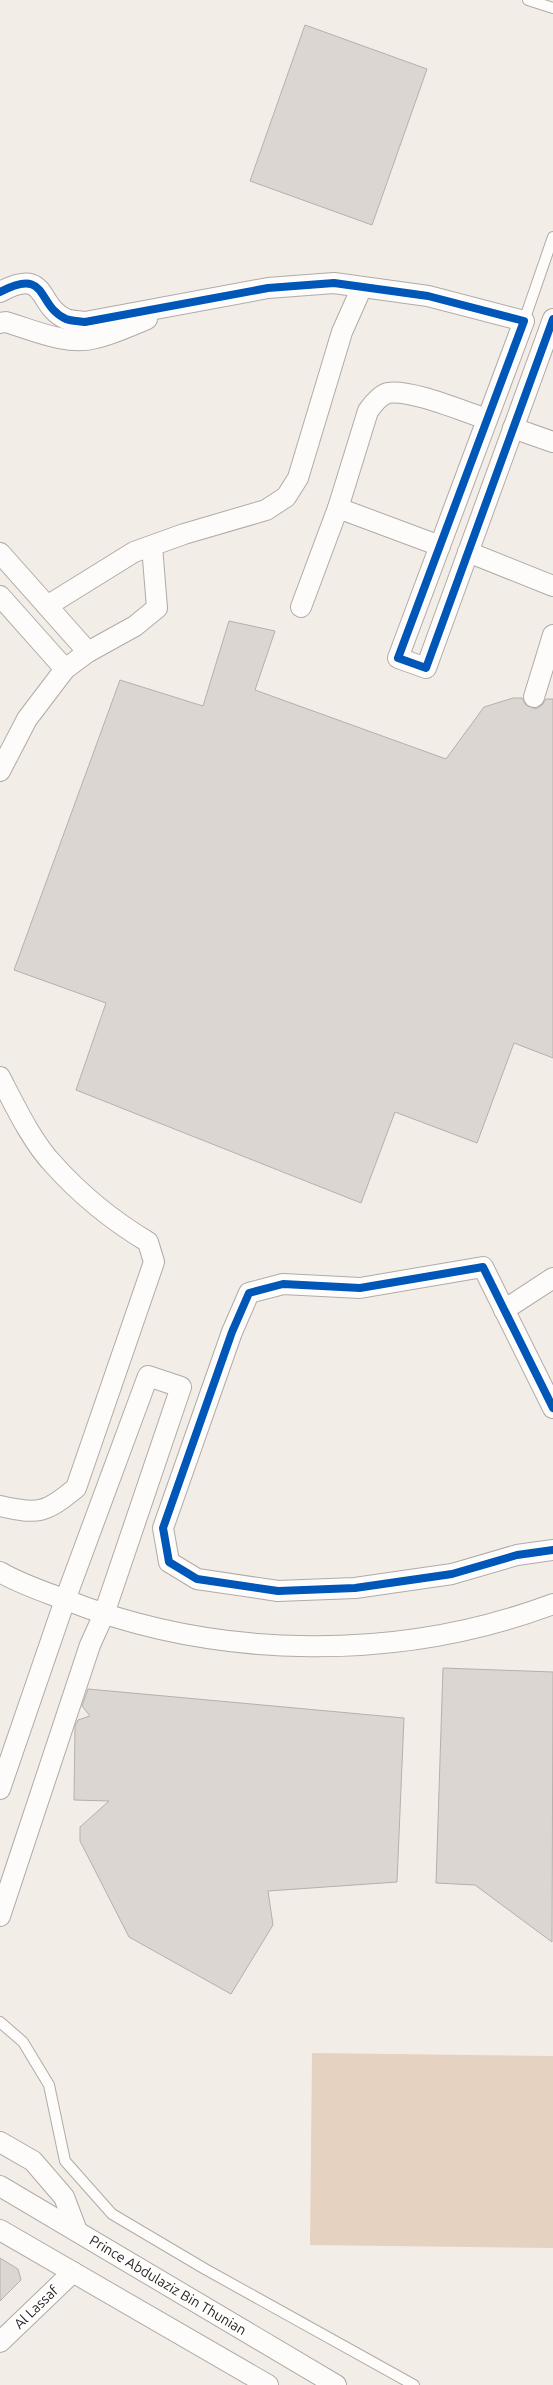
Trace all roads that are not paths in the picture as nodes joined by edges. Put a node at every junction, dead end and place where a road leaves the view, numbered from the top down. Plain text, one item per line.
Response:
1 (528, 0) edge
2 (553, 8) edge
3 (553, 237) edge
4 (362, 287) junction
5 (0, 292) edge
6 (198, 300) junction
7 (553, 319) edge
8 (524, 321) junction
9 (0, 322) edge
10 (487, 419) junction
11 (513, 428) junction
12 (553, 442) edge
13 (338, 508) junction
14 (152, 546) junction
15 (440, 546) junction
16 (468, 552) junction
17 (0, 553) edge
18 (553, 586) edge
19 (0, 596) edge
20 (47, 606) junction
21 (301, 607) dead end
22 (553, 635) edge
23 (88, 652) junction
24 (65, 669) junction
25 (534, 696) dead end
26 (0, 771) edge
27 (0, 1077) edge
28 (553, 1278) edge
29 (504, 1310) junction
30 (553, 1408) edge
31 (0, 1506) edge
32 (553, 1550) edge
33 (0, 1572) edge
34 (65, 1600) junction
35 (553, 1604) edge
36 (104, 1614) junction
37 (0, 1789) edge
38 (0, 1916) edge
39 (0, 2022) edge
40 (0, 2142) edge
41 (0, 2186) edge
42 (0, 2230) edge
43 (77, 2231) junction
44 (72, 2272) junction
45 (0, 2342) edge
46 (268, 2385) edge
47 (336, 2385) edge
48 (414, 2385) edge

1 - 2 lane
3 - 8 lane
4 - 6 street
4 - 8 street
4 - 14 street
5 - 6 street
6 - 9 street
7 - 11 street
8 - 10 street
10 - 13 street
10 - 15 street
11 - 12 street
11 - 16 street
13 - 15 street
13 - 21 street
14 - 20 street
14 - 23 street
15 - 16 street
16 - 18 street
17 - 20 street
19 - 24 street
20 - 23 street
22 - 25 street
23 - 24 street
24 - 26 street
27 - 31 street
28 - 29 street
29 - 30 street
29 - 32 street
33 - 34 street
34 - 36 street
34 - 36 street
34 - 37 street
35 - 36 street
36 - 38 street
39 - 48 lane
40 - 43 street
41 - 43 street, Prince Abdulaziz Bin Thunian
42 - 44 street
43 - 47 street, Prince Abdulaziz Bin Thunian
44 - 45 street, Al Lassaf
44 - 46 street

